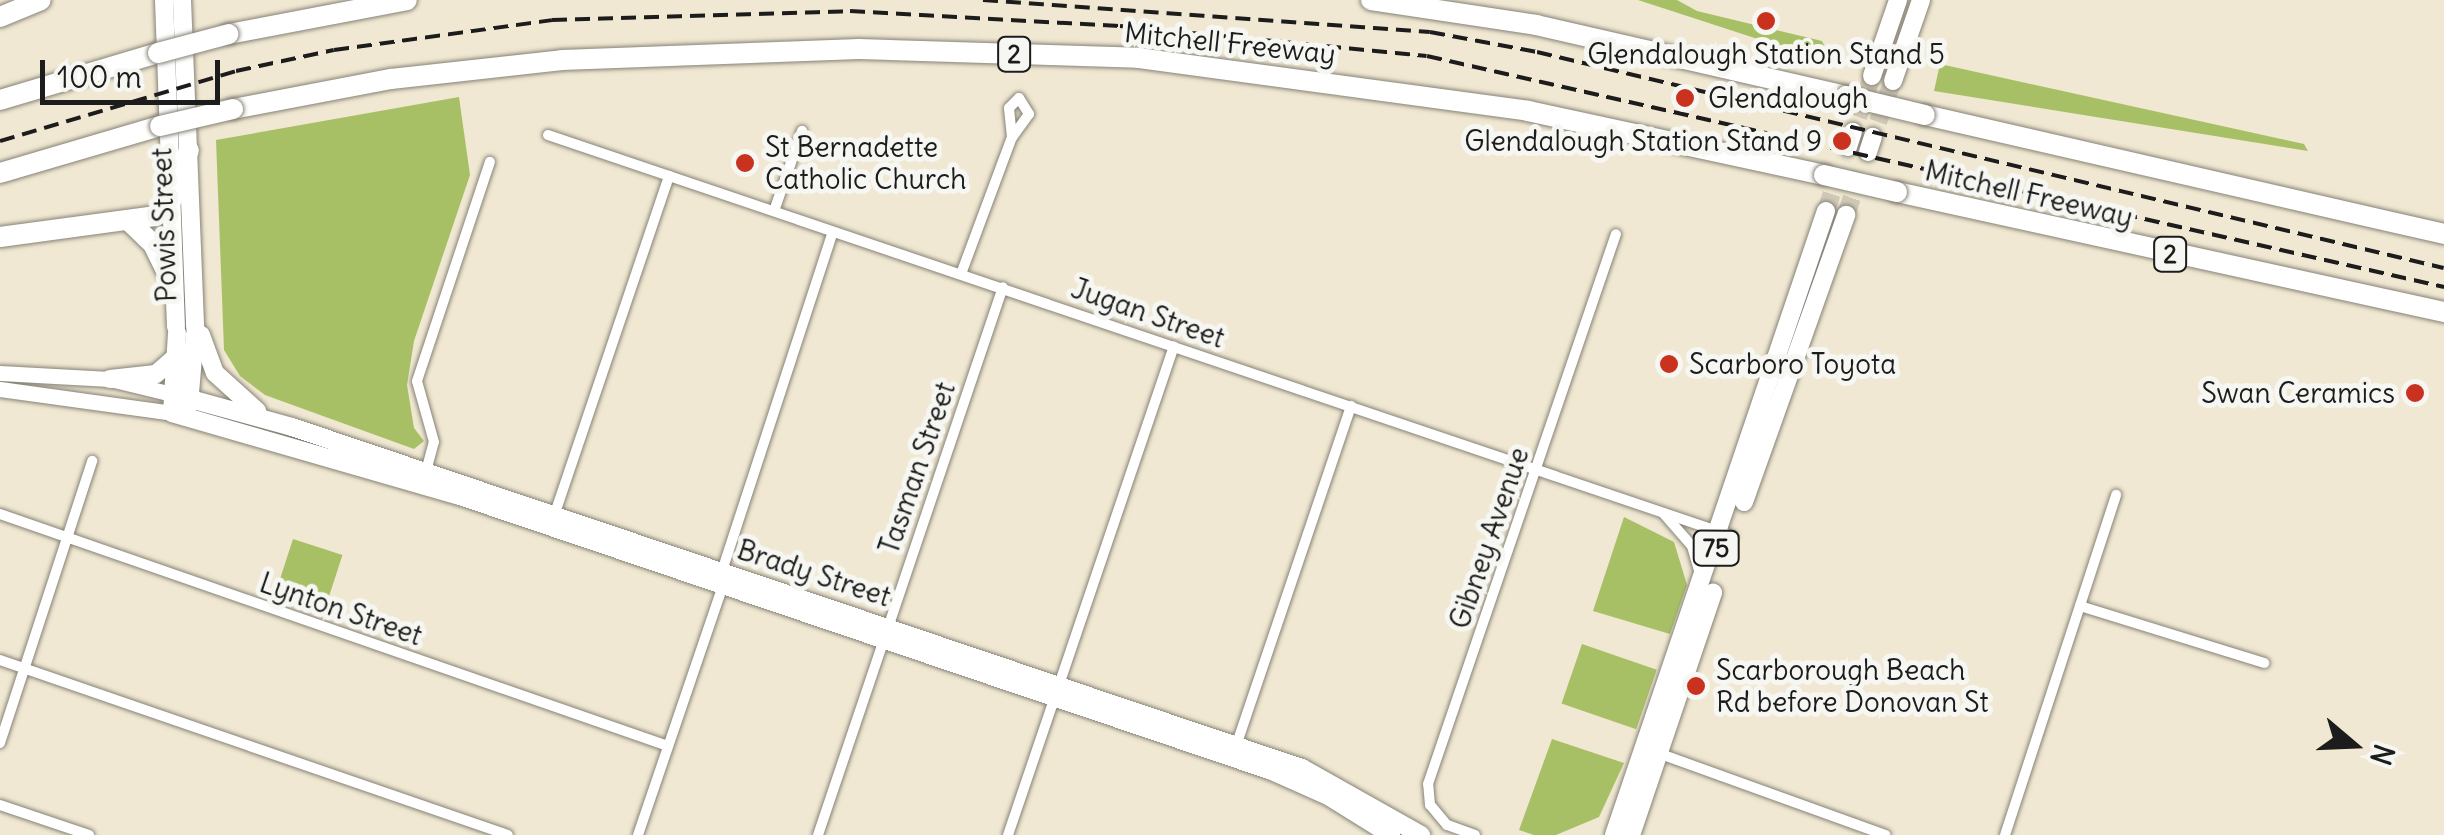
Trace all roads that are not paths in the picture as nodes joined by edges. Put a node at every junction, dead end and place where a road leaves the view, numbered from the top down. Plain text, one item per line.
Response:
1 (41, 0) edge
2 (164, 0) edge
3 (182, 0) edge
4 (407, 0) edge
5 (1370, 0) edge
6 (1898, 0) edge
7 (1921, 0) edge
8 (0, 17) edge
9 (1872, 76) tunnel mouth
10 (1893, 81) tunnel mouth
11 (0, 100) edge
12 (802, 130) dead end
13 (548, 135) dead end
14 (1012, 137) dead end
15 (188, 150) junction
16 (490, 162) dead end
17 (0, 173) edge
18 (668, 176) junction
19 (169, 207) junction
20 (774, 211) junction
21 (1826, 211) tunnel mouth
22 (1846, 215) tunnel mouth
23 (128, 220) junction
24 (833, 232) junction
25 (1616, 234) dead end
26 (2444, 234) edge
27 (0, 237) edge
28 (961, 274) junction
29 (173, 285) junction
30 (1002, 287) junction
31 (2444, 312) edge
32 (191, 331) junction
33 (1174, 346) junction
34 (177, 356) junction
35 (0, 372) edge
36 (110, 379) junction
37 (0, 389) edge
38 (181, 405) junction
39 (1351, 406) junction
40 (279, 423) junction
41 (92, 461) dead end
42 (1536, 472) junction
43 (424, 480) junction
44 (2116, 494) dead end
45 (1661, 511) junction
46 (0, 514) edge
47 (552, 521) junction
48 (1726, 534) junction
49 (68, 538) junction
50 (723, 579) junction
51 (1702, 591) junction
52 (2080, 606) junction
53 (885, 632) junction
54 (0, 660) edge
55 (2264, 663) dead end
56 (25, 669) junction
57 (1057, 691) junction
58 (0, 743) edge
59 (668, 746) junction
60 (1234, 751) junction
61 (1652, 751) junction
62 (0, 805) edge
63 (89, 835) edge
64 (508, 835) edge
65 (638, 835) edge
66 (818, 835) edge
67 (1008, 835) edge
68 (1391, 835) edge
69 (1421, 835) edge
70 (1475, 835) edge
71 (1614, 835) edge
72 (1631, 835) edge
73 (1886, 835) edge
74 (2005, 835) edge

1 - 8 highway
2 - 19 main road, Powis Street
3 - 15 main road, Powis Street
4 - 11 highway, bridge
5 - 26 highway, Mitchell Freeway, bridge
6 - 9 main road
7 - 10 main road
12 - 20 street
13 - 18 street, Jugan Street
14 - 28 street
15 - 19 highway
15 - 32 main road, Powis Street
16 - 43 street
17 - 31 highway, Mitchell Freeway / 2, bridge
18 - 20 street, Jugan Street
18 - 47 street
19 - 23 highway
19 - 29 main road, Powis Street
20 - 24 street, Jugan Street
21 - 48 main road, 75
22 - 48 main road, 75
23 - 27 highway
23 - 29 highway
24 - 28 street, Jugan Street
24 - 50 street
25 - 42 street, Gibney Avenue
28 - 30 street, Jugan Street
29 - 32 main road, Powis Street
30 - 33 street, Jugan Street
30 - 53 street, Tasman Street
32 - 34 main road, Powis Street
32 - 38 main road, Powis Street
32 - 40 main road
33 - 39 street, Jugan Street
33 - 57 street
34 - 36 main road
34 - 38 main road, Powis Street
35 - 36 main road
36 - 38 main road
37 - 38 main road
38 - 40 main road, Brady Street
38 - 43 main road, Brady Street
39 - 42 street, Jugan Street
39 - 60 street
40 - 43 main road, Brady Street
41 - 49 street
42 - 45 street, Jugan Street
42 - 70 street, Gibney Avenue
43 - 47 main road, Brady Street
44 - 52 street
45 - 48 street, Jugan Street
45 - 51 street
46 - 49 street, Lynton Street
47 - 50 main road, Brady Street
48 - 51 main road, 75
48 - 61 main road, 75
49 - 56 street
49 - 59 street, Lynton Street
50 - 53 main road, Brady Street
50 - 59 street
51 - 61 main road, 75
52 - 55 street
52 - 74 street
53 - 57 main road, Brady Street
53 - 66 street, Tasman Street
54 - 56 street
56 - 58 street
56 - 64 street
57 - 60 main road, Brady Street
57 - 67 street
59 - 65 street
60 - 68 main road, Brady Street
60 - 69 main road, Brady Street
61 - 71 main road, 75
61 - 72 main road, 75
61 - 73 street
62 - 63 street

